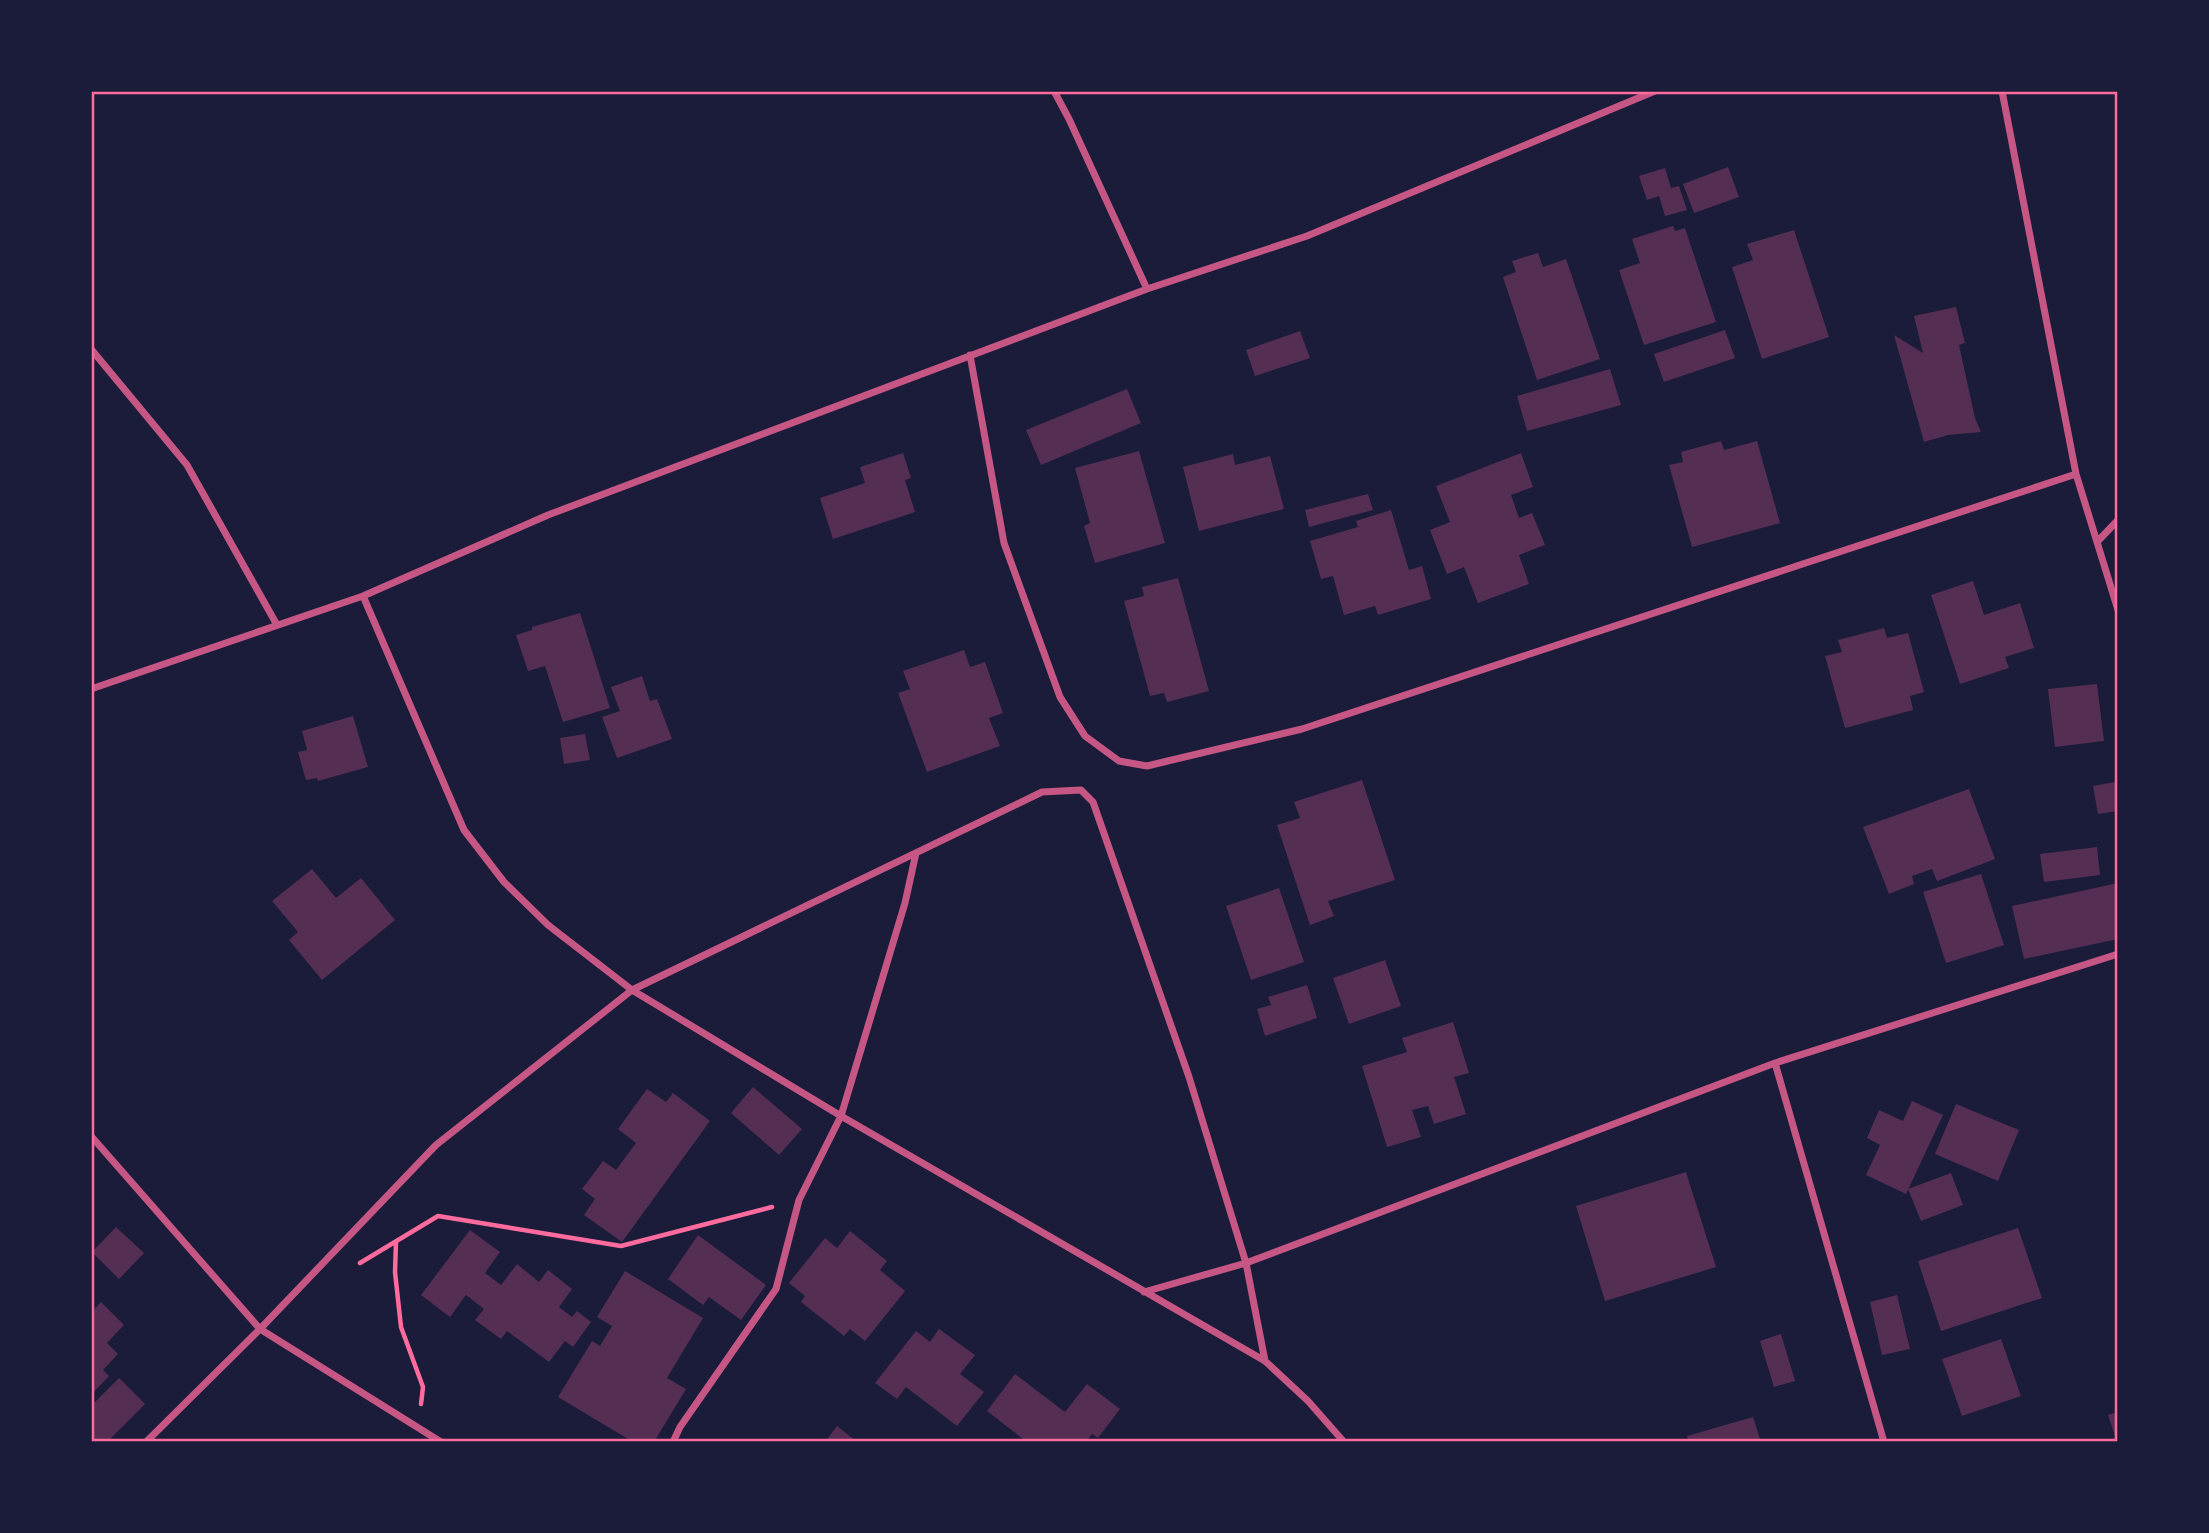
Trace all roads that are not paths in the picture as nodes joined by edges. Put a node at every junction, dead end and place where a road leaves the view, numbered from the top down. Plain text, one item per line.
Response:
1 (1054, 91) edge
2 (1655, 91) edge
3 (2002, 91) edge
4 (1147, 289) junction
5 (91, 349) edge
6 (970, 355) junction
7 (2076, 474) junction
8 (2118, 520) edge
9 (2097, 542) junction
10 (363, 596) junction
11 (2118, 610) edge
12 (277, 625) junction
13 (91, 690) edge
14 (916, 853) junction
15 (2118, 954) edge
16 (632, 990) junction
17 (1775, 1063) junction
18 (841, 1116) junction
19 (91, 1136) edge
20 (1246, 1263) junction
21 (1144, 1293) junction
22 (260, 1329) junction
23 (1265, 1361) junction
24 (146, 1442) edge
25 (441, 1442) edge
26 (673, 1442) edge
27 (1344, 1442) edge
28 (1884, 1442) edge

1 - 4 street
2 - 4 street
3 - 7 street
4 - 6 street
5 - 12 street
6 - 7 street
6 - 10 street
7 - 9 street
8 - 9 street
9 - 11 street
10 - 12 street
10 - 16 street
12 - 13 street
14 - 16 street
14 - 18 street
14 - 20 street
15 - 17 street
16 - 18 street
16 - 22 street
17 - 20 street
17 - 28 street
18 - 21 street
18 - 26 street
19 - 22 street
20 - 21 street
20 - 23 street
21 - 23 street
22 - 24 street
22 - 25 street
23 - 27 street

